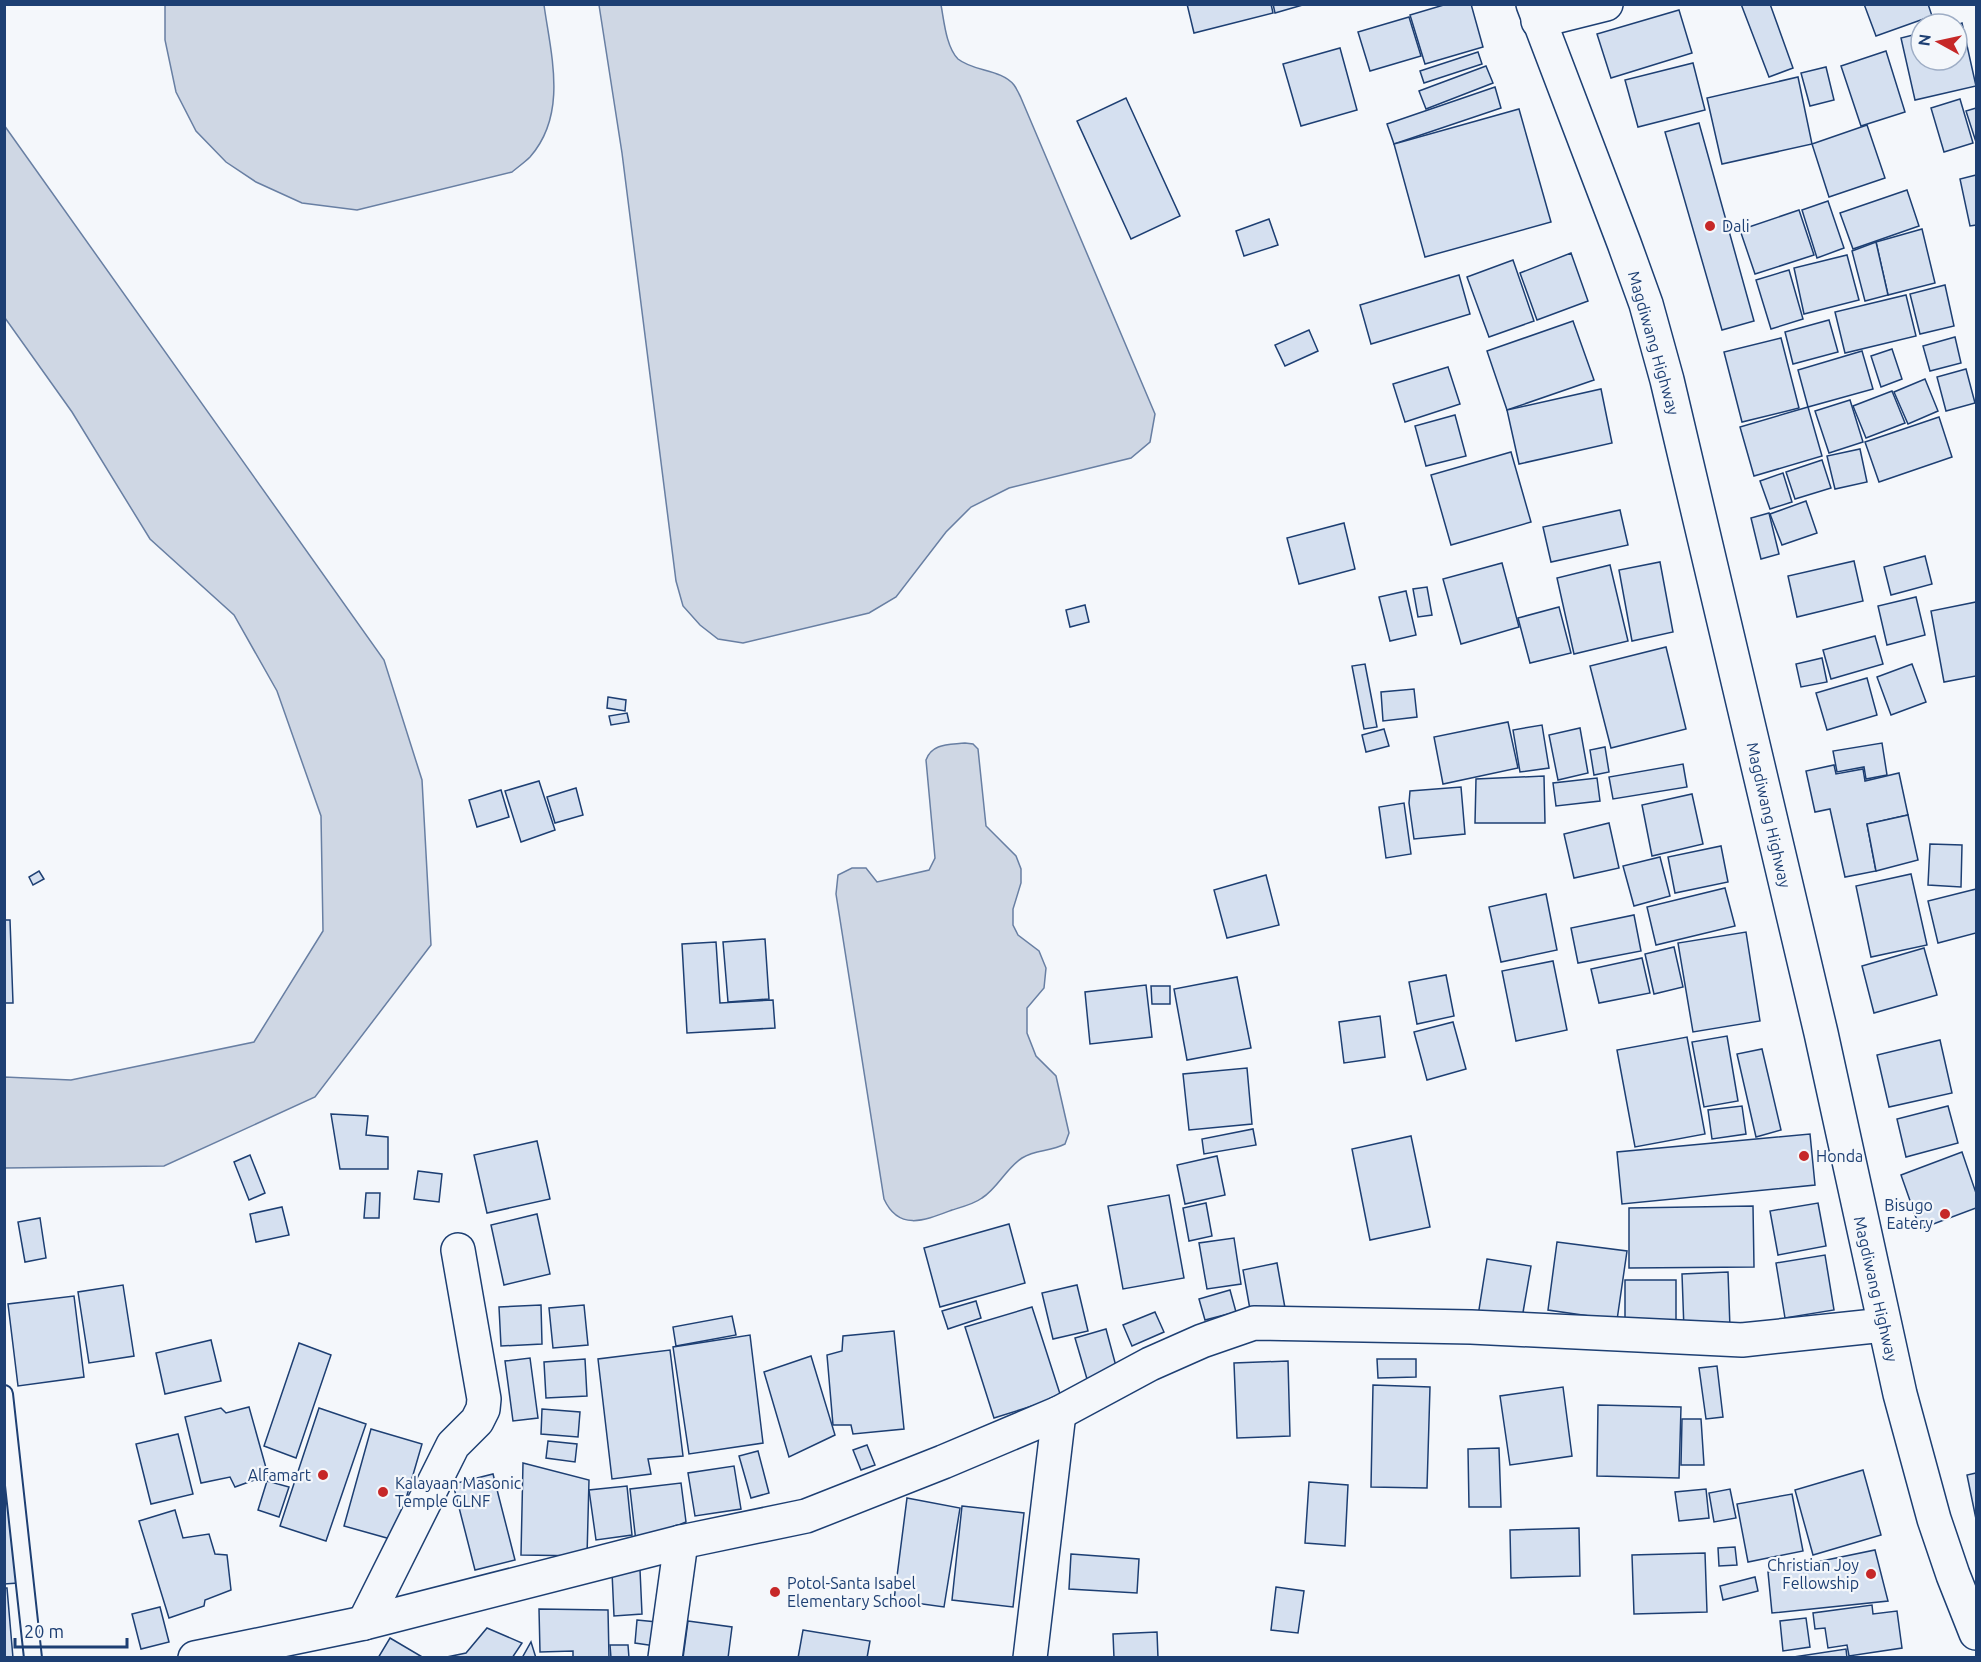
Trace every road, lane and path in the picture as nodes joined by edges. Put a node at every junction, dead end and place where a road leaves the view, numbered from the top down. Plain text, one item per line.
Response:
1 (1606, 4) edge
2 (1535, 13) edge
3 (458, 1250) dead end
4 (1884, 1324) junction
5 (4, 1394) edge
6 (1059, 1413) junction
7 (681, 1542) junction
8 (364, 1623) junction
9 (1977, 1633) edge
10 (33, 1658) edge
11 (195, 1658) edge
12 (665, 1658) edge
13 (1030, 1658) edge

1 - 2 street
2 - 4 street, Magdiwang Highway
3 - 8 street
4 - 6 street
4 - 9 street, Magdiwang Highway
5 - 10 lane
6 - 7 street
6 - 13 street
7 - 8 street
7 - 12 street
8 - 11 street

